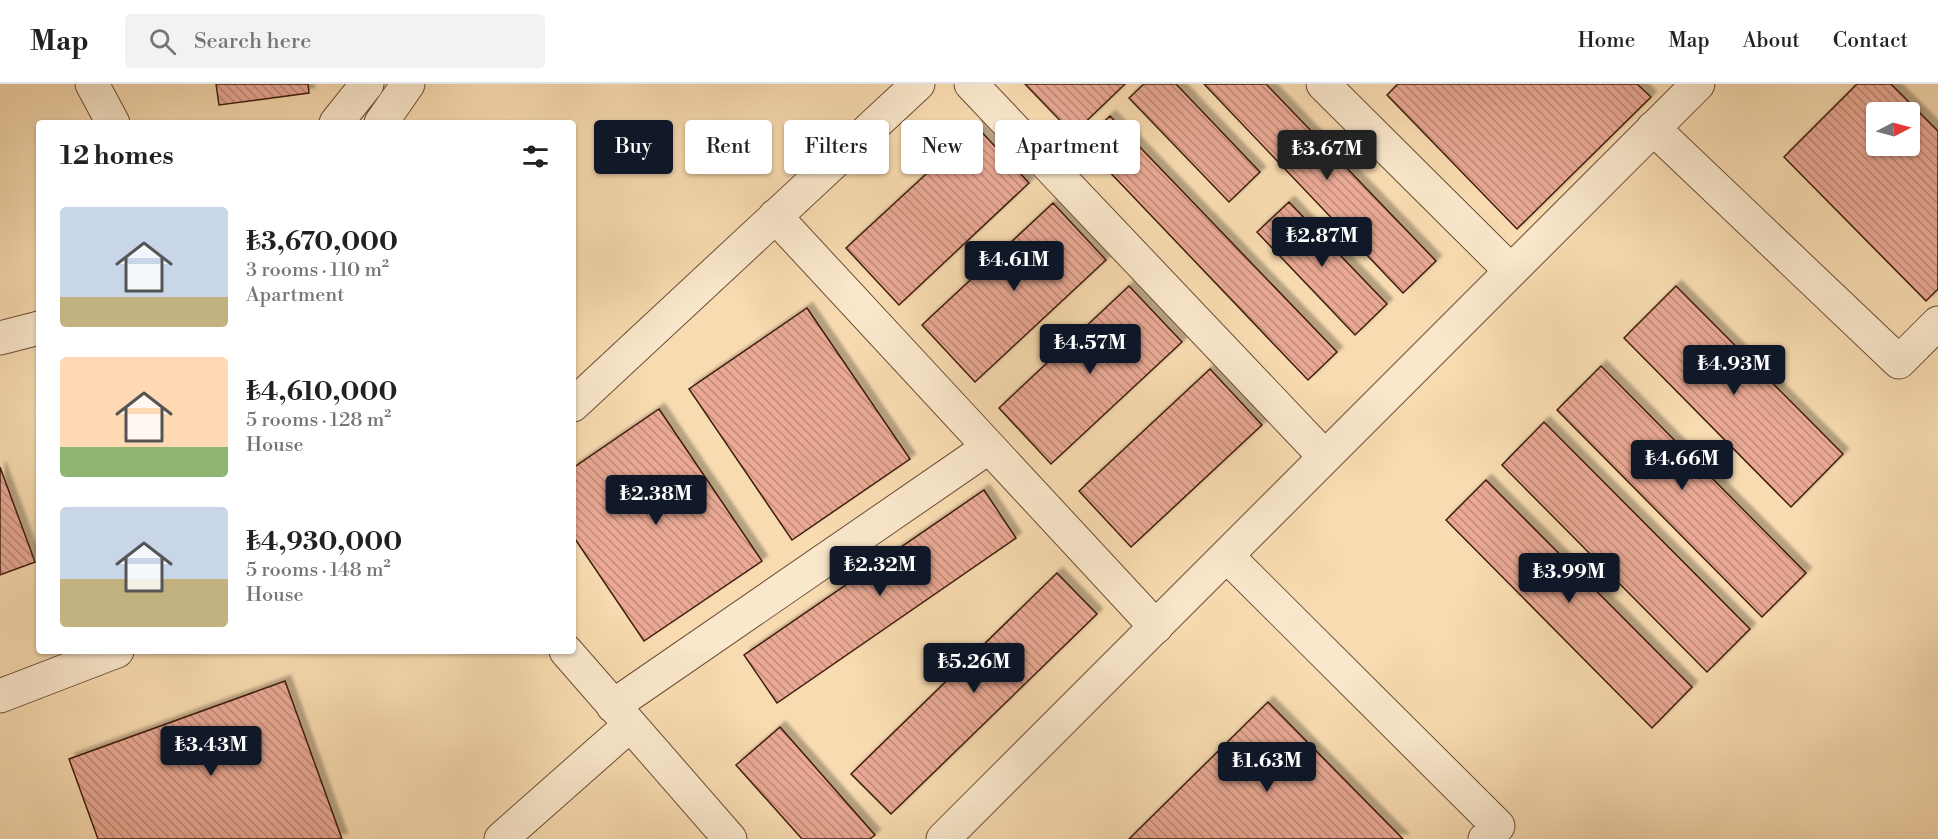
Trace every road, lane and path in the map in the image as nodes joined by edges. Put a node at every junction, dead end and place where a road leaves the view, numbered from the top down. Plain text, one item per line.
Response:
1 (92, 84) edge
2 (366, 84) edge
3 (408, 84) edge
4 (918, 84) edge
5 (970, 84) edge
6 (1323, 84) edge
7 (1698, 84) edge
8 (111, 120) edge
9 (338, 120) edge
10 (383, 120) edge
11 (1653, 128) junction
12 (775, 216) junction
13 (1511, 271) junction
14 (1938, 323) edge
15 (36, 329) edge
16 (0, 338) edge
17 (576, 402) edge
18 (989, 447) junction
19 (1325, 457) junction
20 (1227, 556) junction
21 (1156, 627) junction
22 (109, 654) edge
23 (569, 654) edge
24 (0, 696) edge
25 (622, 715) junction
26 (501, 839) edge
27 (730, 839) edge
28 (943, 839) edge
29 (1485, 839) edge

1 - 8 street
2 - 9 street
3 - 10 street
4 - 12 street
5 - 19 street
6 - 13 street
7 - 11 street
11 - 13 street
11 - 14 street
12 - 17 street
12 - 18 street
13 - 19 street
15 - 16 street
18 - 21 street
18 - 25 street
19 - 20 street
20 - 21 street
20 - 29 street
21 - 28 street
22 - 24 street
23 - 25 street
25 - 26 street
25 - 27 street

